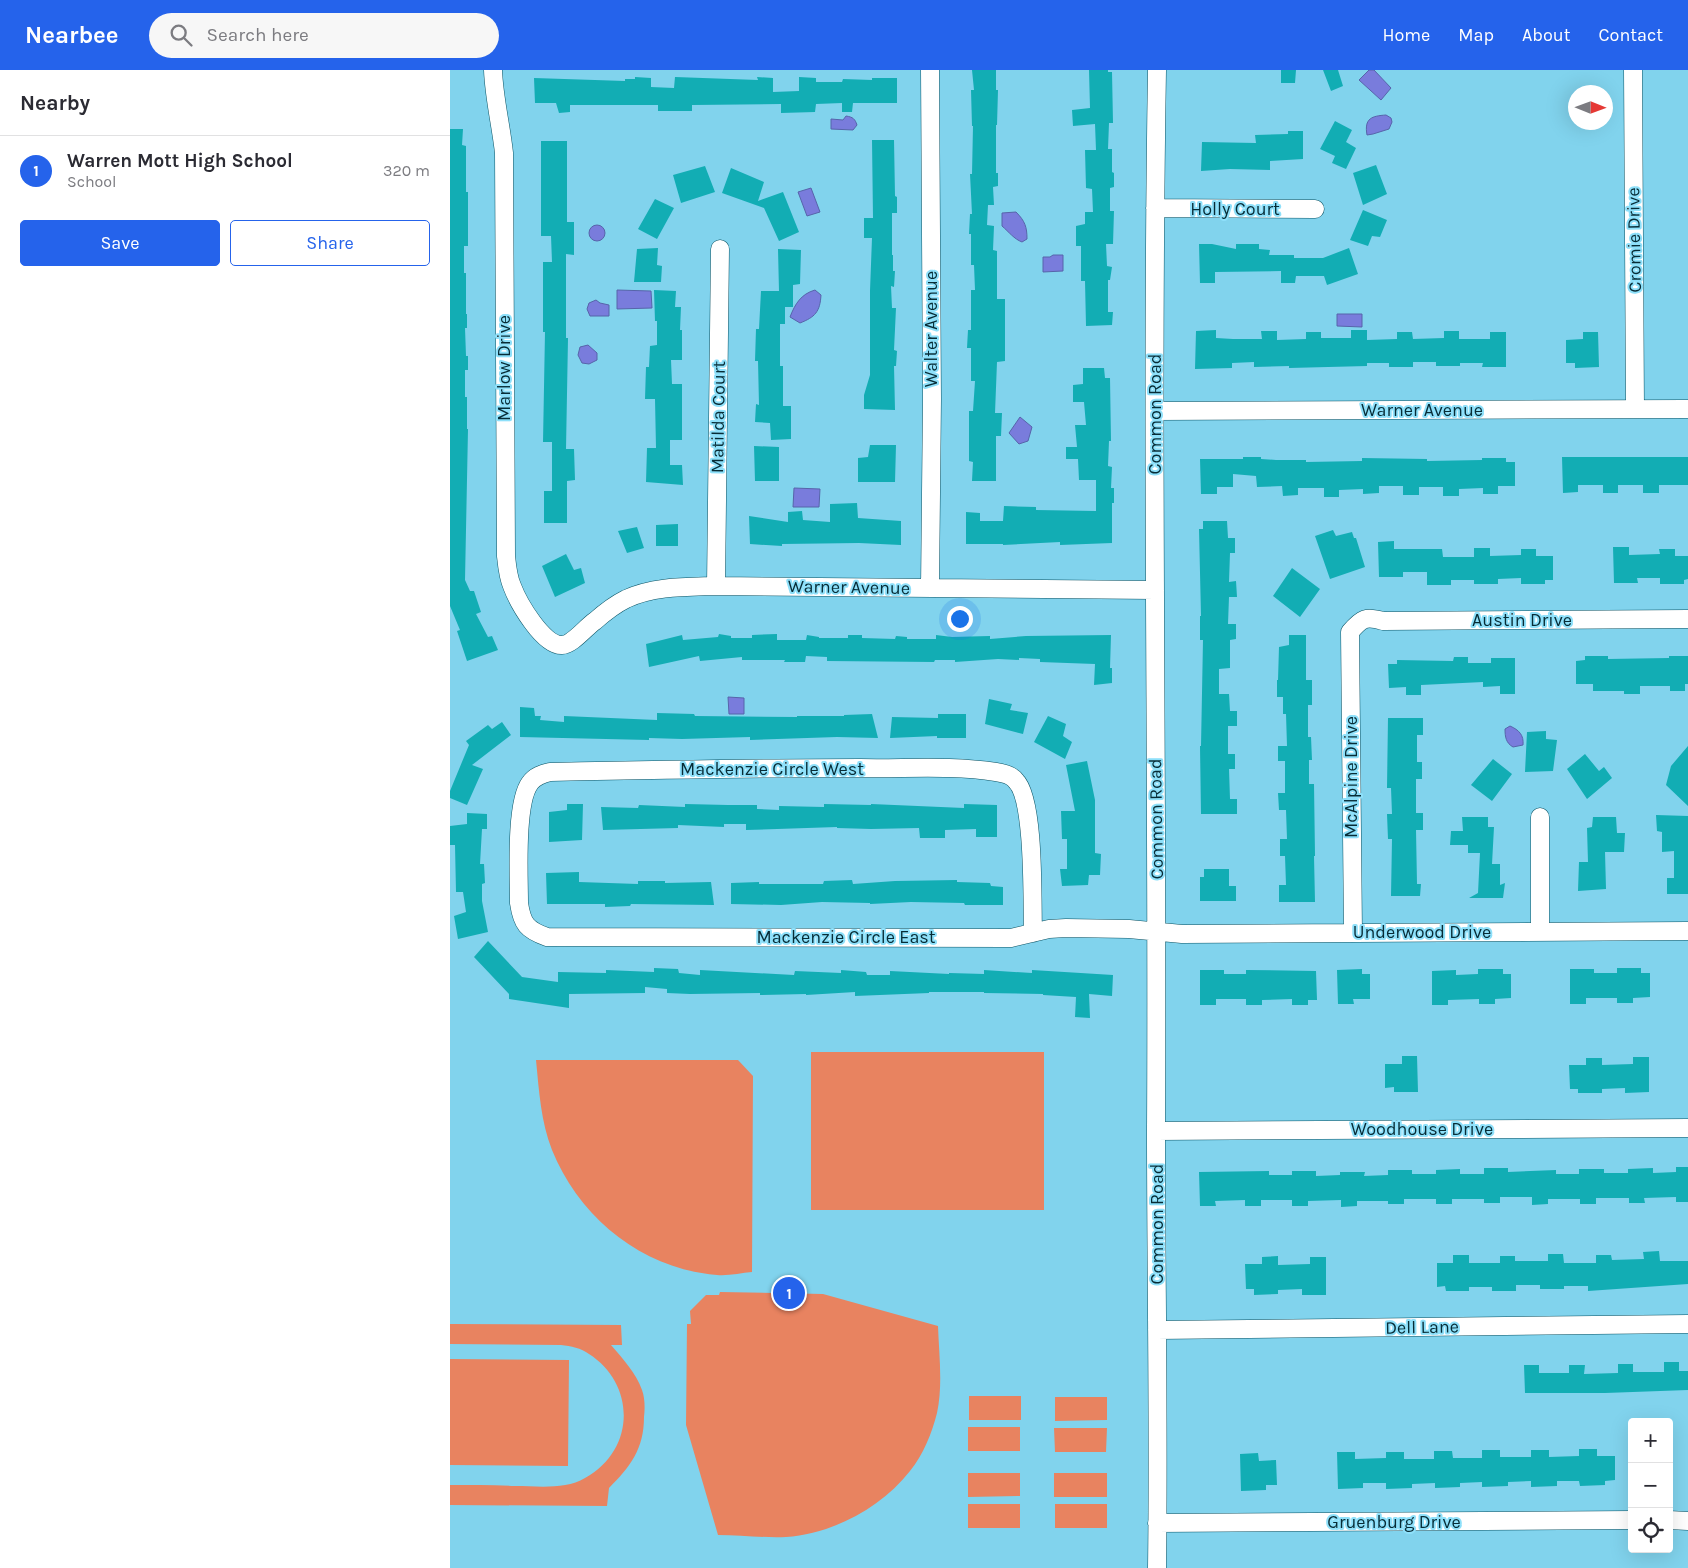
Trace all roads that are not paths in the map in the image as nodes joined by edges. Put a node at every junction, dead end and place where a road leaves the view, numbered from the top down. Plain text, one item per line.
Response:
1 (493, 70) edge
2 (930, 70) edge
3 (1157, 70) edge
4 (1633, 70) edge
5 (1155, 208) junction
6 (1315, 209) dead end
7 (720, 249) dead end
8 (1636, 409) junction
9 (1688, 409) edge
10 (1156, 411) junction
11 (716, 586) junction
12 (930, 588) junction
13 (1155, 590) junction
14 (1688, 619) edge
15 (1358, 623) joint
16 (561, 646) joint
17 (1540, 817) dead end
18 (1688, 931) edge
19 (535, 932) joint
20 (1156, 932) junction
21 (1540, 932) junction
22 (1033, 933) junction
23 (1353, 933) junction
24 (1688, 1128) edge
25 (1156, 1131) junction
26 (1688, 1324) edge
27 (1157, 1330) junction
28 (1628, 1520) edge
29 (1673, 1520) edge
30 (1688, 1520) edge
31 (1157, 1523) junction
32 (1157, 1568) edge

1 - 16 street, Marlow Drive
2 - 12 street, Walter Avenue
3 - 5 street, Common Road
4 - 8 street, Cromie Drive
5 - 6 street, Holly Court
5 - 10 street, Common Road
7 - 11 street, Matilda Court
8 - 9 street, Warner Avenue
8 - 10 street, Warner Avenue
10 - 13 street, Common Road
11 - 12 street, Warner Avenue
11 - 16 street, Warner Avenue
12 - 13 street, Warner Avenue
13 - 20 street, Common Road
14 - 15 street, Austin Drive
15 - 23 street, McAlpine Drive
17 - 21 street
18 - 21 street, Underwood Drive
19 - 22 street, Mackenzie Circle East
19 - 22 street, Mackenzie Circle West
20 - 22 street, Mackenzie Circle East
20 - 23 street, Underwood Drive
20 - 25 street, Common Road
21 - 23 street, Underwood Drive
24 - 25 street, Woodhouse Drive
25 - 27 street, Common Road
26 - 27 street, Dell Lane
27 - 31 street, Common Road
28 - 31 street, Gruenburg Drive
29 - 30 street
31 - 32 street, Common Road

